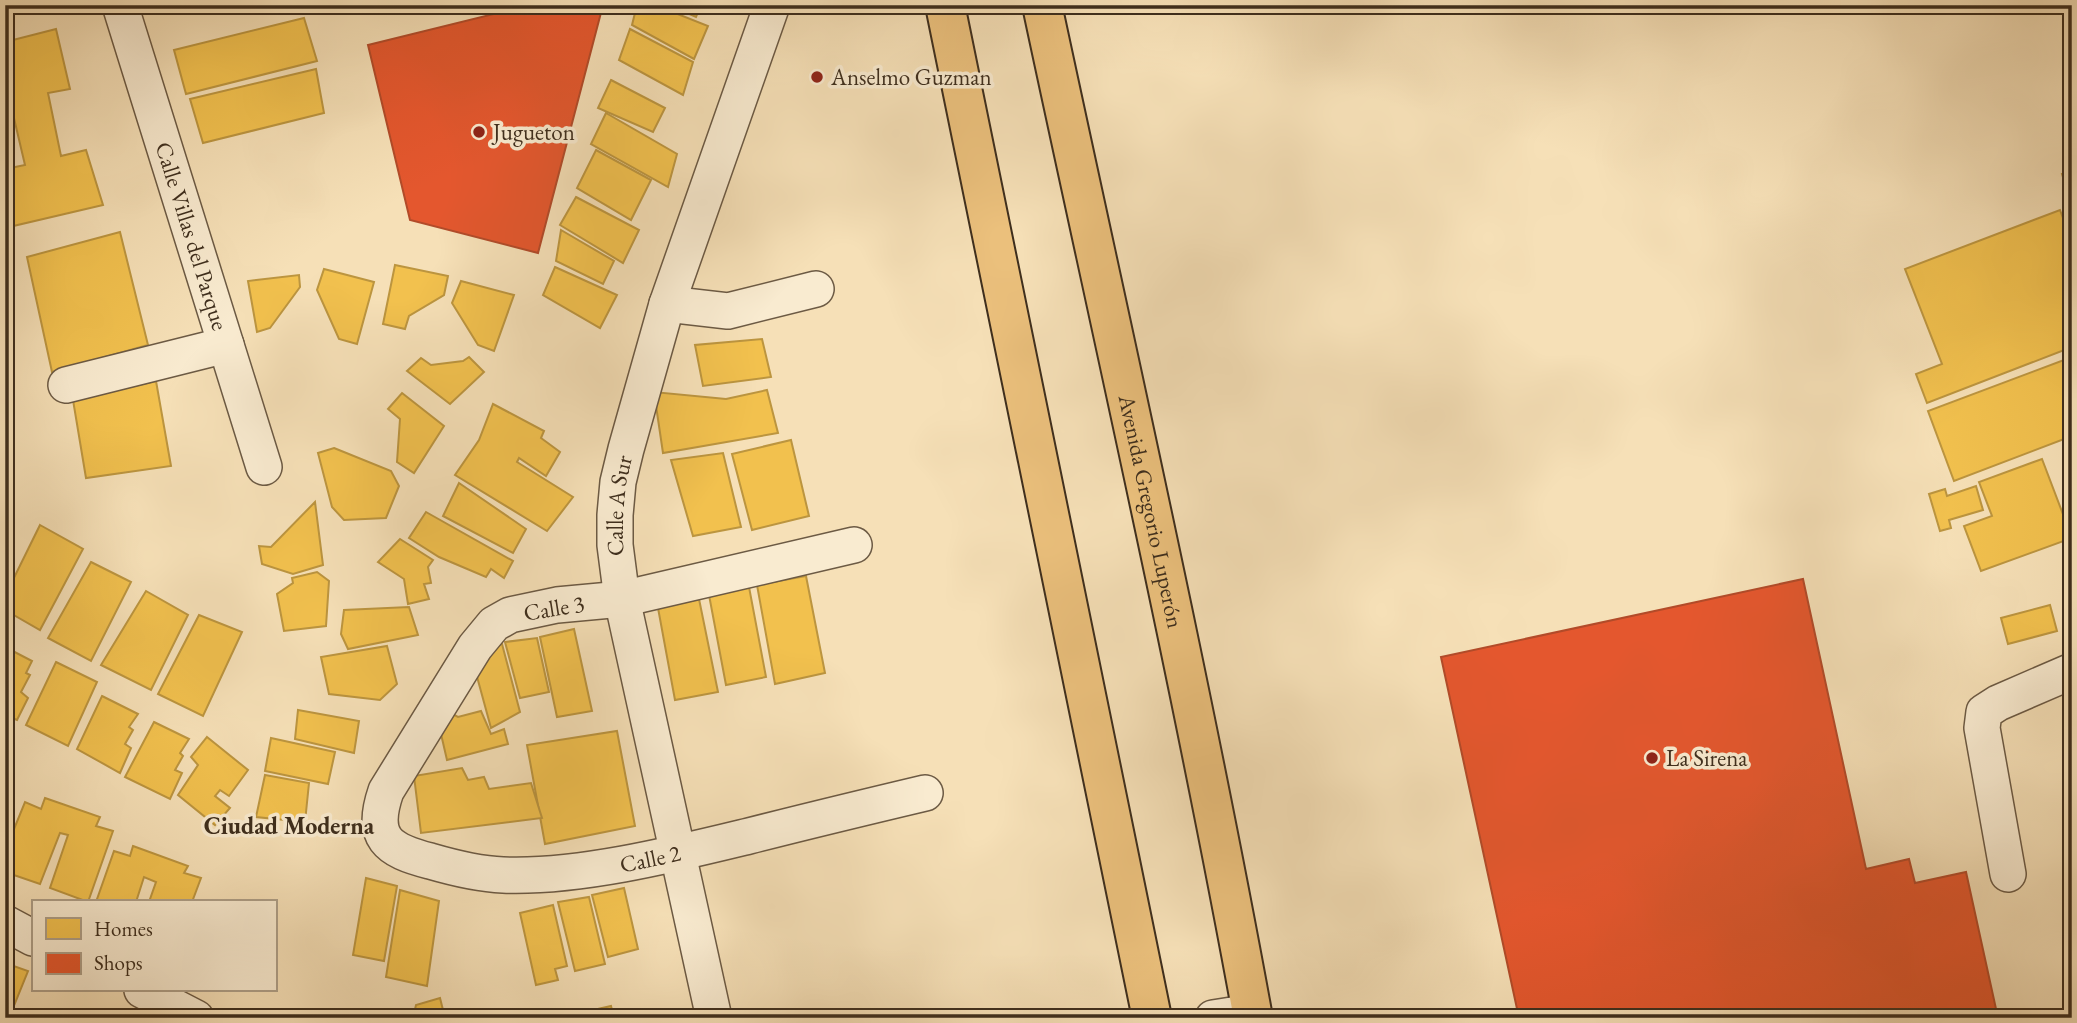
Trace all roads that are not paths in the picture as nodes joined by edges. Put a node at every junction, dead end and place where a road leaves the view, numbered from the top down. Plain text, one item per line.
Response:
1 (120, 5) edge
2 (772, 5) edge
3 (945, 5) edge
4 (1042, 5) edge
5 (816, 289) dead end
6 (667, 304) junction
7 (226, 345) junction
8 (66, 385) dead end
9 (264, 467) dead end
10 (854, 545) dead end
11 (622, 599) junction
12 (2072, 671) edge
13 (925, 793) dead end
14 (382, 834) joint
15 (678, 853) junction
16 (2008, 874) dead end
17 (5, 923) edge
18 (32, 937) edge
19 (146, 992) edge
20 (1252, 1015) edge
21 (196, 1018) edge
22 (714, 1018) edge
23 (1152, 1018) edge
24 (1213, 1018) edge

1 - 7 street, Calle Villas del Parque
2 - 6 street, Calle A Sur
3 - 23 main road
4 - 20 main road, Avenida Gregorio Luperón
5 - 6 street
6 - 11 street, Calle A Sur
7 - 8 street
7 - 9 street, Calle Villas del Parque
10 - 11 street, Calle 3
11 - 14 street, Calle 3
11 - 15 street, Calle A Sur
12 - 16 street
13 - 15 street, Calle 2
14 - 15 street, Calle 2
15 - 22 street, Calle A Sur
17 - 18 street
19 - 21 street
20 - 24 street

